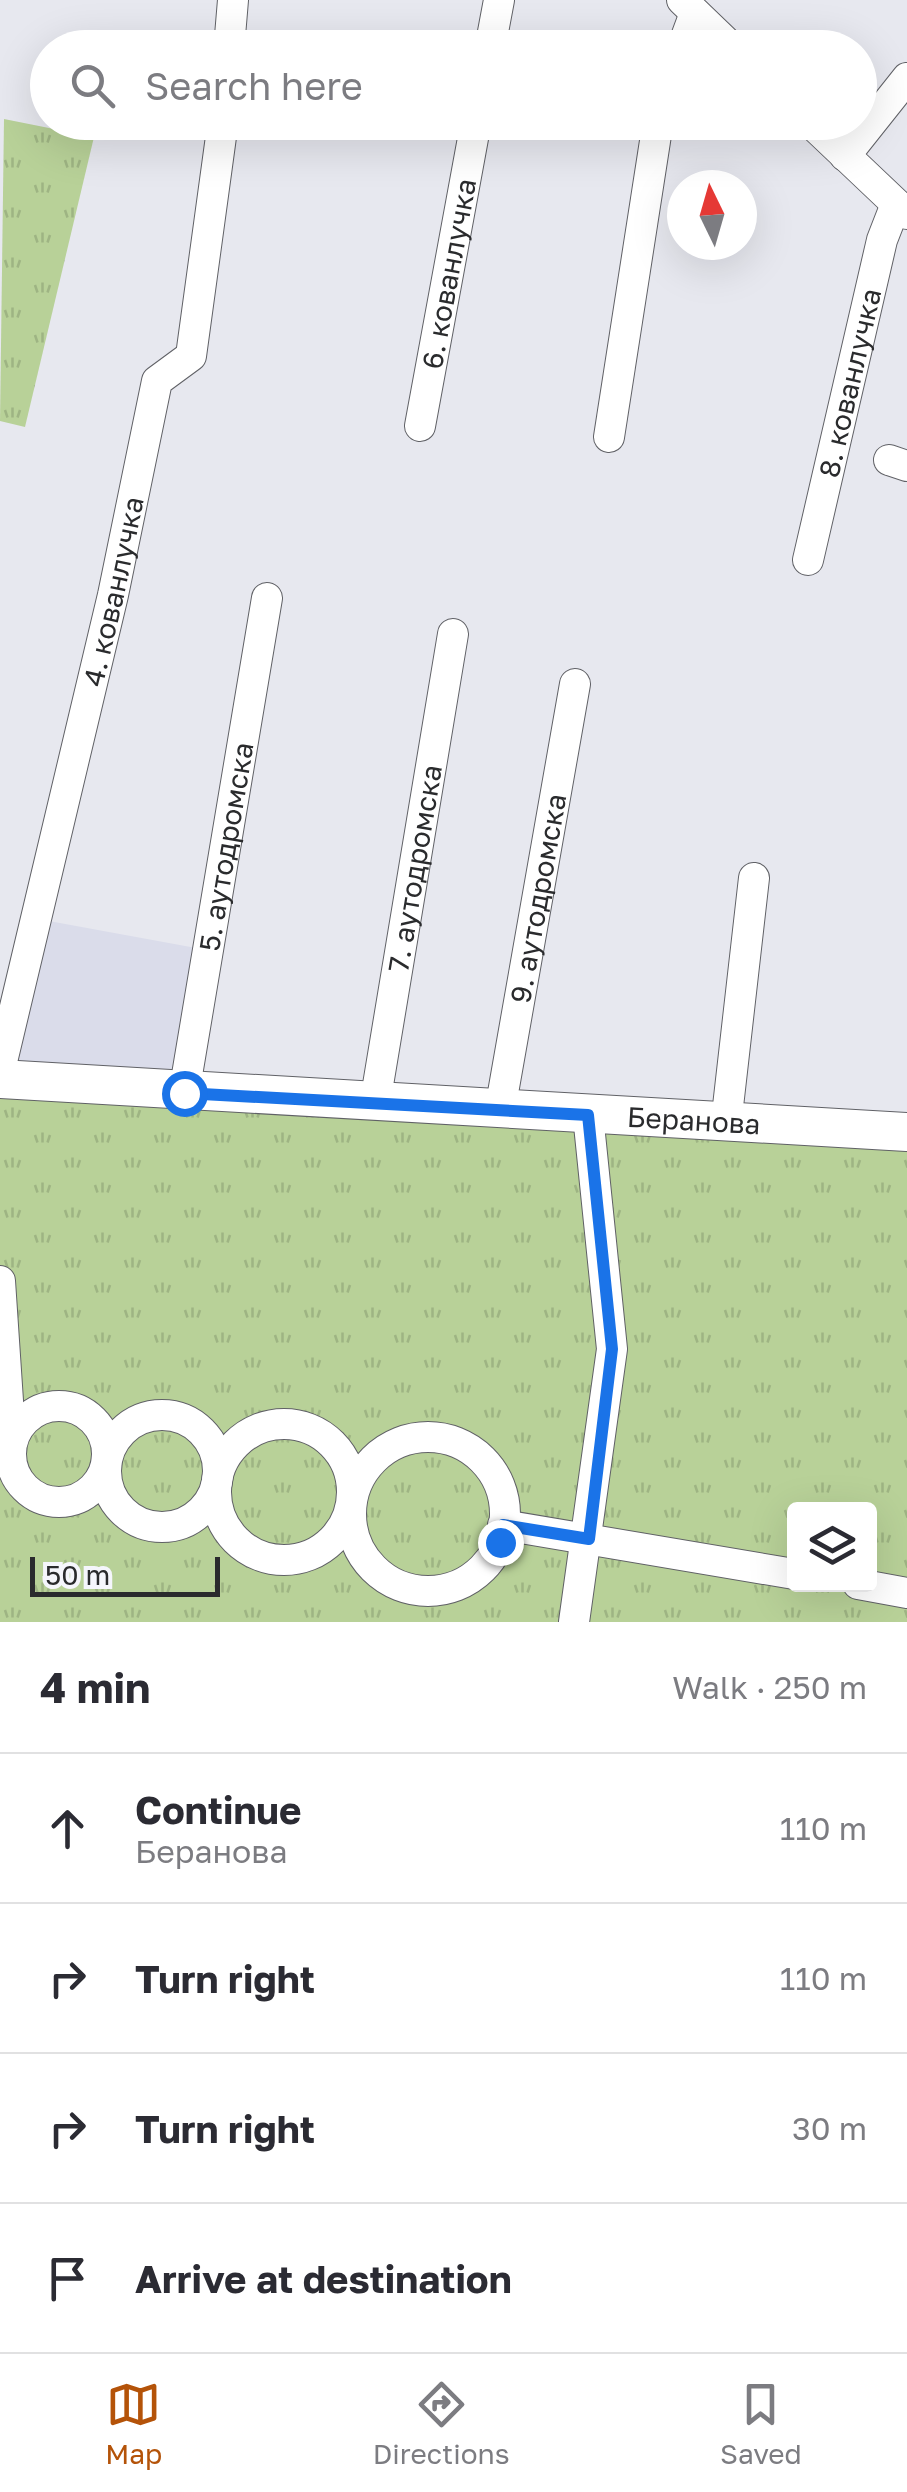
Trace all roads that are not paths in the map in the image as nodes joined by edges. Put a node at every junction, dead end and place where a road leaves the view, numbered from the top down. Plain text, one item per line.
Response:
1 (233, 0) edge
2 (499, 0) edge
3 (689, 6) edge
4 (230, 30) edge
5 (493, 30) edge
6 (714, 30) edge
7 (907, 78) edge
8 (877, 116) edge
9 (220, 140) edge
10 (473, 140) edge
11 (655, 140) edge
12 (829, 140) edge
13 (859, 140) edge
14 (846, 156) junction
15 (902, 208) edge
16 (420, 426) dead end
17 (608, 437) dead end
18 (808, 560) dead end
19 (267, 598) dead end
20 (453, 634) dead end
21 (575, 684) dead end
22 (754, 878) dead end
23 (0, 1070) edge
24 (0, 1079) edge
25 (184, 1093) junction
26 (375, 1103) junction
27 (500, 1110) junction
28 (588, 1115) junction
29 (726, 1124) junction
30 (906, 1124) edge
31 (0, 1281) edge
32 (6, 1349) junction
33 (60, 1406) junction
34 (11, 1454) junction
35 (108, 1455) junction
36 (216, 1487) junction
37 (352, 1504) junction
38 (503, 1525) junction
39 (589, 1539) junction
40 (787, 1573) edge
41 (877, 1587) edge
42 (907, 1593) edge
43 (574, 1622) edge

1 - 4 street
2 - 5 street
3 - 6 street
7 - 8 street
9 - 23 street, 4. кованлучка
10 - 16 street, 6. кованлучка
11 - 17 street
12 - 14 street, 8. кованлучка
13 - 14 street
14 - 15 street, 8. кованлучка
15 - 18 street, 8. кованлучка
19 - 25 street, 5. аутодромска
20 - 26 street, 7. аутодромска
21 - 27 street, 9. аутодромска
22 - 29 street
24 - 25 main road, Беранова
25 - 26 main road, Беранова
26 - 27 main road, Беранова
27 - 28 main road, Беранова
28 - 29 main road, Беранова
28 - 39 street
29 - 30 main road, Беранова
31 - 32 street
32 - 33 street
32 - 34 street
33 - 34 street
33 - 35 street
34 - 35 street
35 - 36 street
35 - 36 street
36 - 37 street
36 - 37 street
37 - 38 street
37 - 38 street
38 - 39 street
39 - 40 street
39 - 43 street
41 - 42 street

